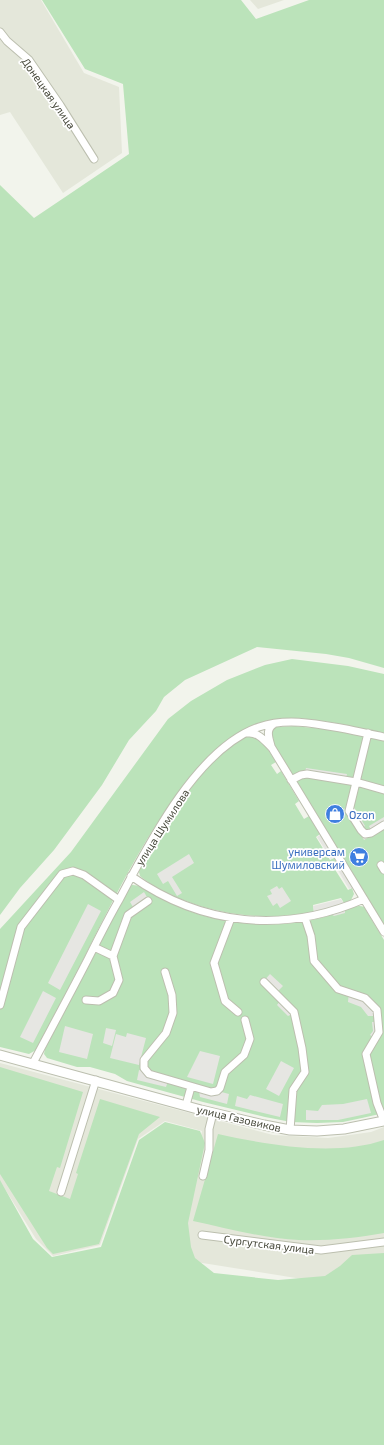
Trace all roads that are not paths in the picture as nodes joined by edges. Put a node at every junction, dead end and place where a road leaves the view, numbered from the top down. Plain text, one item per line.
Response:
1 (0, 32) edge
2 (94, 159) dead end
3 (275, 723) junction
4 (260, 727) junction
5 (268, 733) junction
6 (368, 733) junction
7 (243, 734) junction
8 (261, 737) junction
9 (384, 738) edge
10 (272, 748) junction
11 (291, 780) junction
12 (356, 782) junction
13 (384, 790) edge
14 (384, 825) edge
15 (131, 876) junction
16 (364, 899) junction
17 (119, 900) junction
18 (148, 901) dead end
19 (231, 918) junction
20 (305, 918) junction
21 (384, 932) edge
22 (94, 946) junction
23 (113, 956) junction
24 (165, 972) dead end
25 (264, 982) dead end
26 (86, 1000) dead end
27 (0, 1005) edge
28 (238, 1012) dead end
29 (245, 1020) dead end
30 (0, 1055) edge
31 (33, 1063) junction
32 (96, 1080) junction
33 (191, 1086) junction
34 (186, 1105) junction
35 (213, 1113) junction
36 (384, 1121) edge
37 (290, 1130) junction
38 (203, 1176) dead end
39 (61, 1192) dead end
40 (202, 1235) dead end
41 (384, 1242) edge

1 - 2 street, Донецкая улица
3 - 4 street, улица Шумилова
3 - 5 street
3 - 6 street, улица Шумилова
4 - 5 street
4 - 7 street, улица Шумилова
4 - 8 street
5 - 10 street
6 - 9 street, улица Шумилова
6 - 12 street
7 - 8 street
7 - 15 street, улица Шумилова
8 - 10 street
10 - 11 street
11 - 12 street
11 - 16 street
12 - 13 street
12 - 14 street
15 - 17 street, улица Шумилова
15 - 19 street
16 - 20 street
16 - 21 street
17 - 22 street, улица Шумилова
17 - 27 street
18 - 23 street
19 - 20 street
19 - 28 street
20 - 36 street
22 - 23 street
22 - 31 street, улица Шумилова
23 - 26 street
24 - 33 street
25 - 37 street
29 - 33 street
30 - 31 street, улица Газовиков
31 - 32 street, улица Газовиков
32 - 34 street, улица Газовиков
32 - 39 street
33 - 34 street
34 - 35 street, улица Газовиков
35 - 37 street, улица Газовиков
35 - 38 street
36 - 37 street, улица Газовиков
40 - 41 street, Сургутская улица

